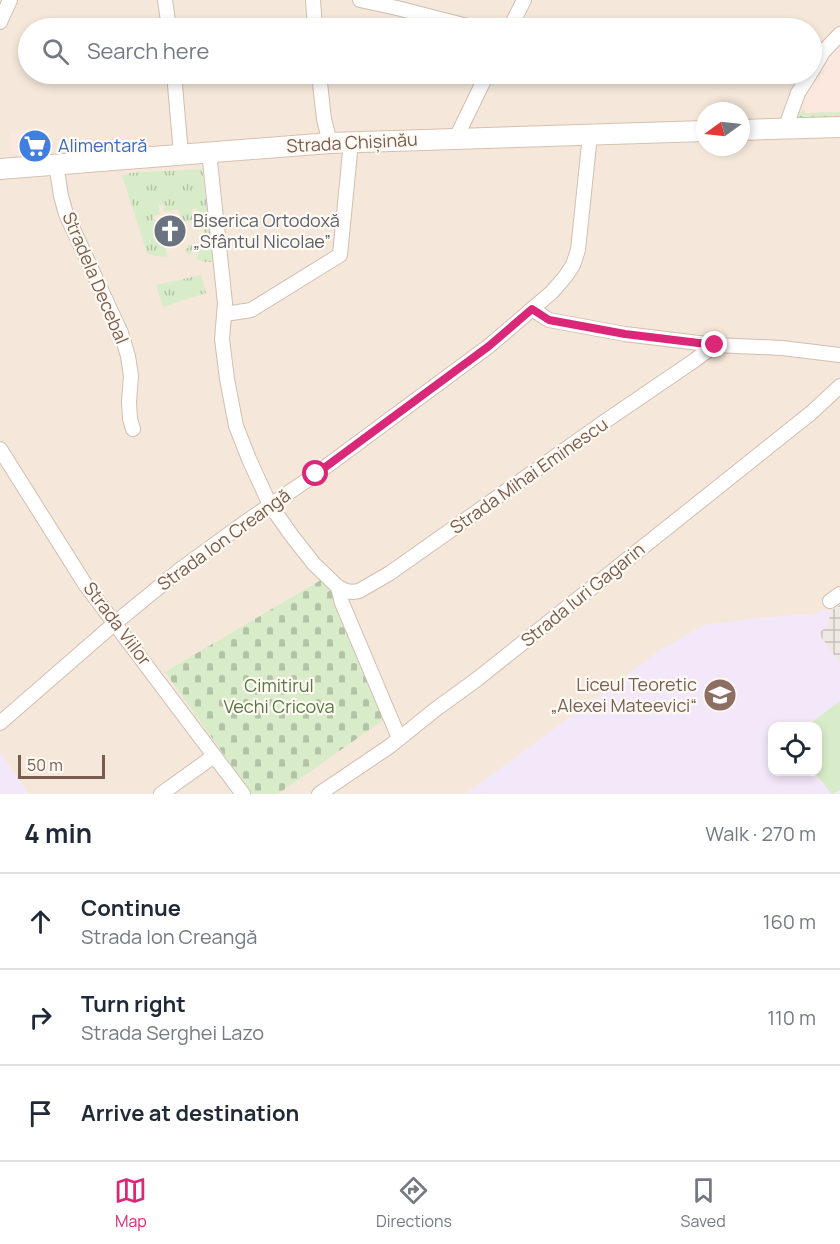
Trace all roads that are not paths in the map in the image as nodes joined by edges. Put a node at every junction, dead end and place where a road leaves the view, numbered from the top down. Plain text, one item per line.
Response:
1 (10, 0) edge
2 (165, 0) edge
3 (313, 0) edge
4 (360, 0) edge
5 (524, 0) edge
6 (168, 18) edge
7 (314, 18) edge
8 (436, 18) edge
9 (515, 18) edge
10 (0, 22) edge
11 (840, 34) edge
12 (822, 55) edge
13 (175, 84) edge
14 (320, 84) edge
15 (482, 84) edge
16 (804, 84) edge
17 (840, 127) edge
18 (785, 129) junction
19 (750, 130) edge
20 (696, 131) edge
21 (590, 135) junction
22 (456, 138) junction
23 (351, 142) junction
24 (330, 143) junction
25 (208, 152) junction
26 (181, 154) junction
27 (56, 164) junction
28 (0, 169) edge
29 (532, 309) junction
30 (225, 314) junction
31 (715, 345) junction
32 (840, 355) edge
33 (840, 387) edge
34 (133, 429) dead end
35 (0, 449) edge
36 (270, 505) junction
37 (338, 587) junction
38 (115, 623) junction
39 (0, 723) edge
40 (399, 738) junction
41 (214, 756) junction
42 (161, 794) edge
43 (243, 794) edge
44 (319, 794) edge

1 - 10 street
2 - 6 street
3 - 7 street
4 - 8 street
5 - 9 street
11 - 12 street
13 - 26 street
14 - 24 street
15 - 22 street
16 - 18 street
17 - 18 street
18 - 19 street
20 - 21 street, Strada Chișinău
21 - 22 street, Strada Chișinău
21 - 29 street, Strada Ion Creangă
22 - 23 street, Strada Chișinău
23 - 24 street, Strada Chișinău
23 - 30 street
24 - 25 street, Strada Chișinău
25 - 26 street, Strada Chișinău
25 - 30 street
26 - 27 street, Strada Chișinău
27 - 28 street, Strada Chișinău
27 - 34 street, Stradela Decebal
29 - 31 street
29 - 36 street, Strada Ion Creangă
30 - 36 street
31 - 32 street
31 - 37 street, Strada Mihai Eminescu
33 - 40 street, Strada Iuri Gagarin
35 - 38 street, Strada Viilor
36 - 37 street
36 - 38 street, Strada Ion Creangă
37 - 40 street
38 - 39 street, Strada Ion Creangă
38 - 41 street, Strada Viilor
40 - 44 street, Strada Iuri Gagarin
41 - 42 street
41 - 43 street, Strada Viilor

